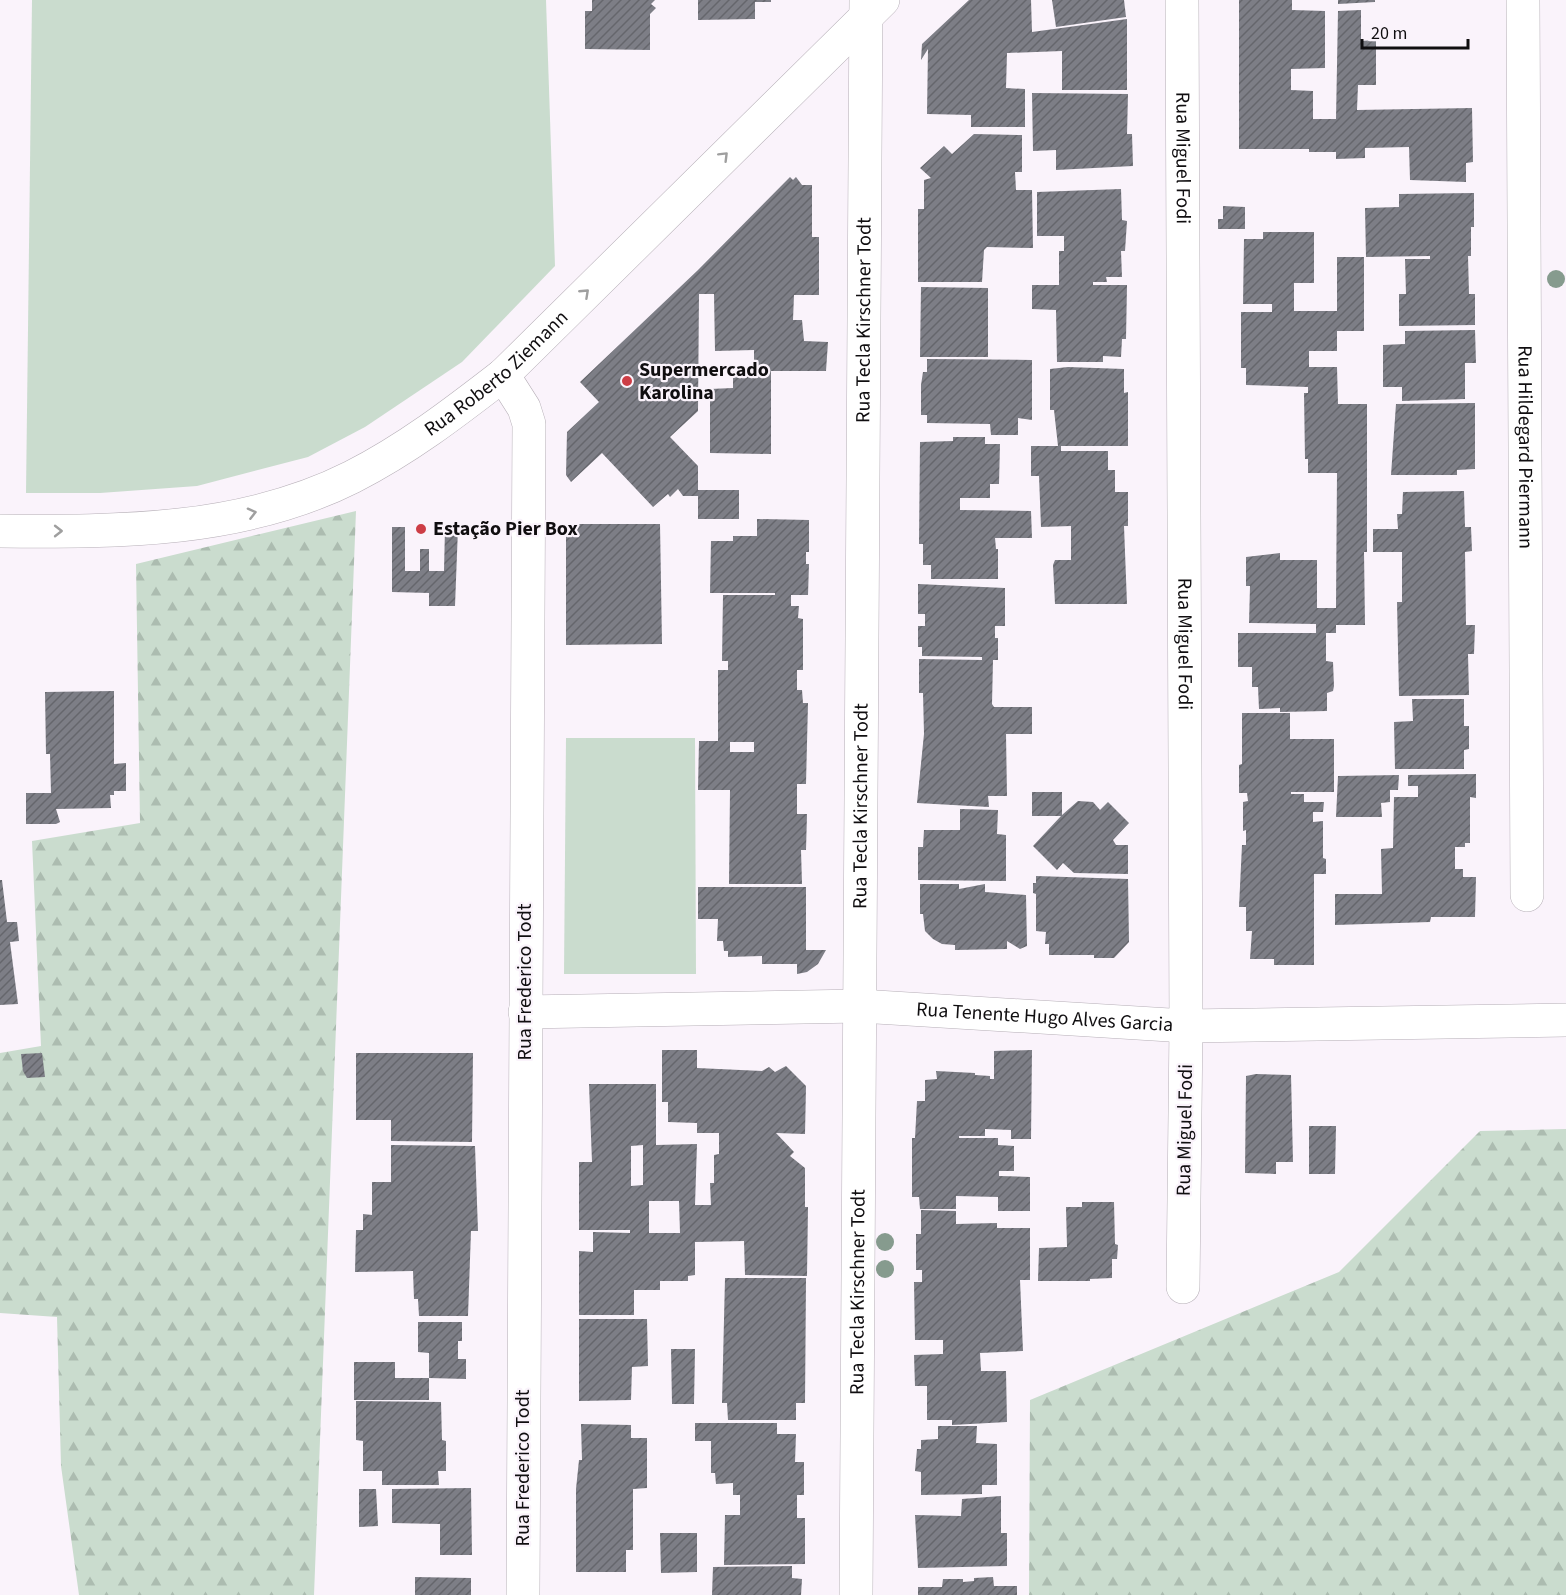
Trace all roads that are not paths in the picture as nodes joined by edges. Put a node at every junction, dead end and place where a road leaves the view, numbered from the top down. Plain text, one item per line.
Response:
1 (1182, 0) edge
2 (1523, 0) edge
3 (872, 6) edge
4 (503, 375) junction
5 (0, 531) edge
6 (1527, 895) dead end
7 (860, 1006) junction
8 (525, 1012) junction
9 (1566, 1020) edge
10 (1186, 1026) junction
11 (1184, 1287) dead end
12 (523, 1595) edge
13 (856, 1595) edge

1 - 10 street, Rua Miguel Fodi
2 - 6 street, Rua Hildegard Piermann
4 -> 3 street, Rua Roberto Ziemann
3 - 7 street, Rua Tecla Kirschner Todt
5 -> 4 street, Rua Roberto Ziemann
4 - 8 street, Rua Frederico Todt
7 - 8 street, Rua Tenente Hugo Alves Garcia
7 - 10 street, Rua Tenente Hugo Alves Garcia
7 - 13 street, Rua Tecla Kirschner Todt
8 - 12 street, Rua Frederico Todt
9 - 10 street, Rua Tenente Hugo Alves Garcia
10 - 11 street, Rua Miguel Fodi

